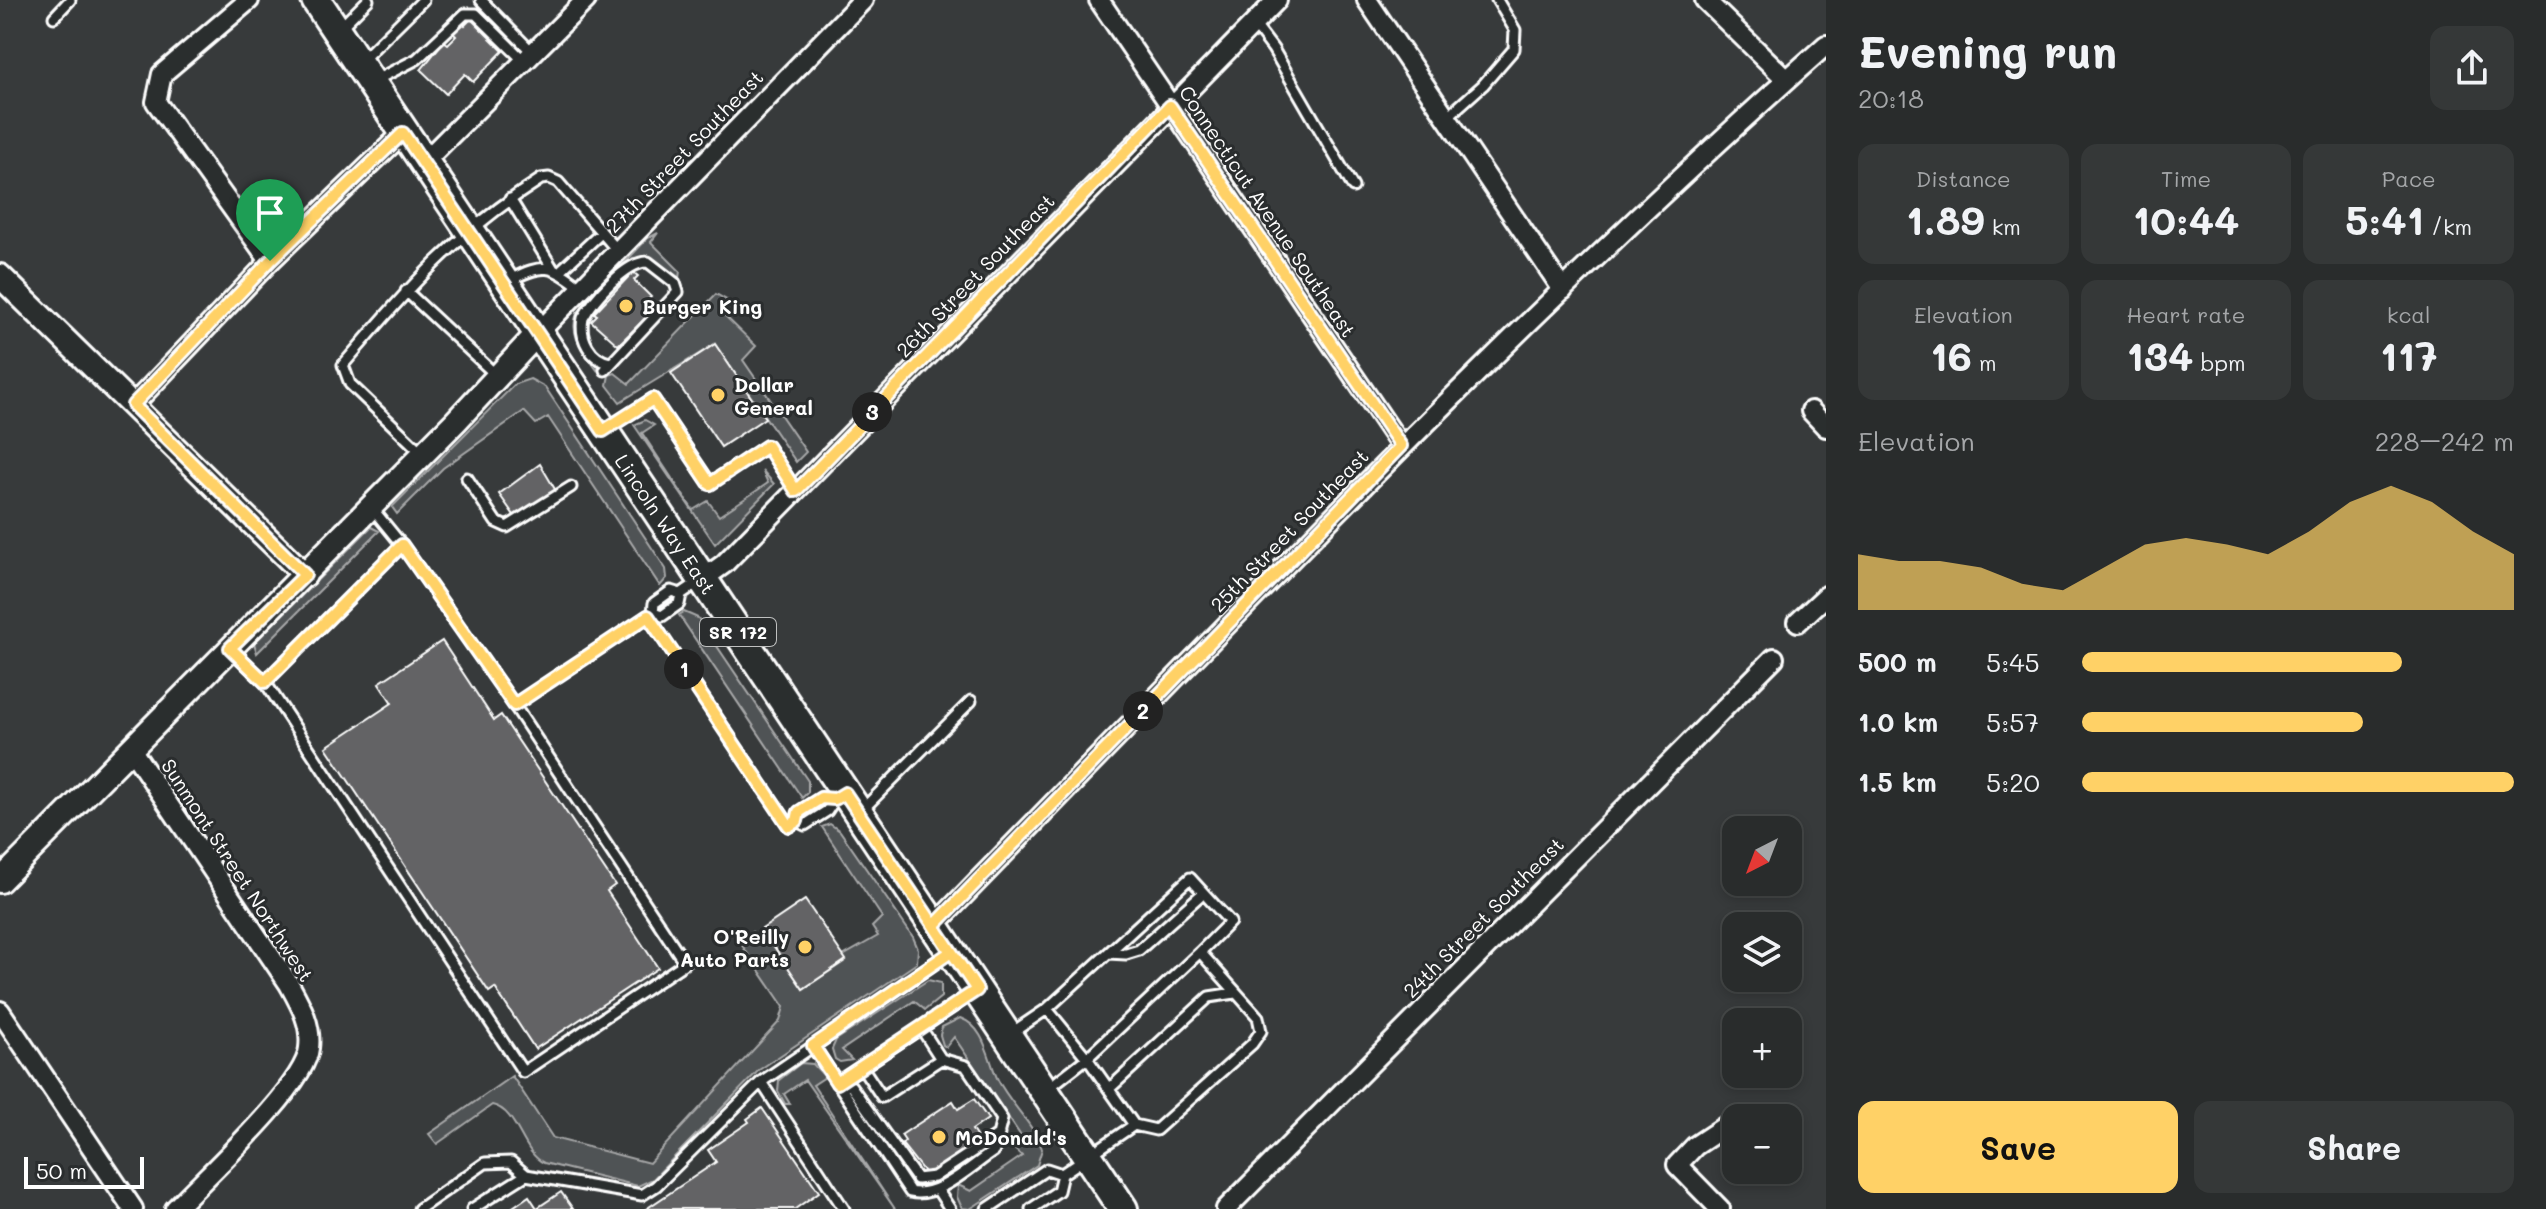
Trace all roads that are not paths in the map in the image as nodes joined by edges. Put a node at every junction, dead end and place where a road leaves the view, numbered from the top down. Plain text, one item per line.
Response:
1 (70, 0) edge
2 (249, 0) edge
3 (316, 0) edge
4 (368, 0) edge
5 (423, 0) edge
6 (480, 0) edge
7 (586, 0) edge
8 (863, 0) edge
9 (1099, 0) edge
10 (1277, 0) edge
11 (1367, 0) edge
12 (1497, 0) edge
13 (1705, 0) edge
14 (465, 14) junction
15 (54, 17) dead end
16 (1254, 24) junction
17 (336, 31) junction
18 (1826, 45) edge
19 (529, 57) junction
20 (364, 74) junction
21 (1787, 80) junction
22 (1170, 106) junction
23 (1445, 119) junction
24 (403, 133) junction
25 (423, 163) junction
26 (1353, 187) dead end
27 (510, 199) junction
28 (467, 230) junction
29 (601, 233) junction
30 (617, 250) junction
31 (270, 261) junction
32 (556, 270) junction
33 (0, 276) edge
34 (503, 284) junction
35 (581, 288) junction
36 (1563, 290) junction
37 (406, 291) junction
38 (537, 334) junction
39 (608, 366) joint
40 (497, 376) junction
41 (133, 405) junction
42 (1811, 411) dead end
43 (1826, 427) edge
44 (603, 431) junction
45 (1401, 446) junction
46 (423, 454) junction
47 (467, 478) dead end
48 (571, 487) dead end
49 (796, 491) junction
50 (371, 506) junction
51 (402, 545) junction
52 (305, 575) junction
53 (692, 587) junction
54 (1826, 596) edge
55 (651, 614) junction
56 (1798, 622) dead end
57 (230, 648) junction
58 (1774, 658) dead end
59 (265, 682) junction
60 (971, 701) dead end
61 (514, 705) junction
62 (131, 749) junction
63 (846, 802) junction
64 (0, 881) edge
65 (1203, 893) junction
66 (934, 926) junction
67 (951, 952) junction
68 (1200, 952) junction
69 (1108, 953) junction
70 (977, 990) junction
71 (1235, 993) junction
72 (1047, 1009) junction
73 (0, 1011) edge
74 (921, 1028) junction
75 (1008, 1035) junction
76 (813, 1046) junction
77 (1087, 1058) junction
78 (941, 1059) junction
79 (862, 1067) junction
80 (761, 1082) junction
81 (837, 1083) junction
82 (1109, 1089) junction
83 (1044, 1092) junction
84 (1134, 1125) junction
85 (1722, 1129) edge
86 (999, 1134) junction
87 (1088, 1157) junction
88 (1062, 1174) junction
89 (526, 1175) junction
90 (937, 1189) junction
91 (842, 1208) edge
92 (133, 1209) edge
93 (175, 1209) edge
94 (419, 1209) edge
95 (472, 1209) edge
96 (950, 1209) edge
97 (987, 1209) edge
98 (1031, 1209) edge
99 (1123, 1209) edge
100 (1226, 1209) edge
101 (1720, 1209) edge

1 - 15 lane
2 - 31 street
3 - 17 main road, Lincoln Way East / SR 172
4 - 17 lane
5 - 20 lane
6 - 14 lane
6 - 19 lane
7 - 19 street
8 - 30 street, 27th Street Southeast
9 - 22 street, Connecticut Avenue Southeast
10 - 16 street, 26th Street Southeast
11 - 23 street
12 - 23 lane
13 - 21 street
14 - 19 lane
14 - 20 lane
16 - 22 street, 26th Street Southeast
16 - 26 lane
17 - 20 main road, Lincoln Way East / SR 172
18 - 21 street, 25th Street Southeast
19 - 25 street
20 - 24 main road, Lincoln Way East / SR 172
21 - 36 street, 25th Street Southeast
22 - 45 street, Connecticut Avenue Southeast
22 - 49 street, 26th Street Southeast
23 - 36 street
24 - 25 main road, Lincoln Way East / SR 172
24 - 31 street
25 - 28 main road, Lincoln Way East / SR 172
27 - 28 lane
27 - 29 lane
27 - 32 lane
28 - 34 main road, Lincoln Way East / SR 172
28 - 37 lane
29 - 30 lane
29 - 32 lane
30 - 35 street, 27th Street Southeast
31 - 41 street
32 - 34 lane
32 - 35 lane
33 - 41 street
34 - 38 main road, Lincoln Way East / SR 172
35 - 38 street, 27th Street Southeast
36 - 45 street, 25th Street Southeast
37 - 40 lane
37 - 46 lane
38 - 40 street
38 - 44 main road, Lincoln Way East / SR 172
39 - 39 lane
40 - 46 street
41 - 52 street
42 - 43 street
44 - 49 lane
44 - 53 main road, Lincoln Way East / SR 172
45 - 66 street, 25th Street Southeast
46 - 50 street
47 - 48 lane
49 - 53 street, 26th Street Southeast
50 - 51 lane
50 - 52 street
51 - 59 lane
51 - 61 lane
52 - 57 street
53 - 55 lane
53 - 63 main road, Lincoln Way East / SR 172
54 - 56 street
55 - 61 lane
55 - 63 lane
57 - 59 lane
57 - 62 street
58 - 100 street, 24th Street Southeast
59 - 61 lane
60 - 63 lane
62 - 64 street
62 - 93 street, Sunmont Street Northwest
63 - 66 main road, Lincoln Way East / SR 172
65 - 68 lane
65 - 69 lane
65 - 69 lane
66 - 67 main road, Lincoln Way East / SR 172
67 - 70 main road, Lincoln Way East / SR 172
67 - 76 lane
68 - 71 lane
68 - 77 lane
69 - 72 lane
70 - 74 lane
70 - 75 main road, Lincoln Way East / SR 172
71 - 82 lane
71 - 84 lane
72 - 75 lane
72 - 77 lane
73 - 92 street
74 - 78 lane
74 - 79 lane
75 - 83 main road, Lincoln Way East / SR 172
76 - 80 lane
76 - 81 lane
77 - 82 lane
77 - 83 lane
78 - 79 lane
78 - 86 lane
79 - 81 lane
80 - 89 lane
80 - 91 lane
81 - 86 lane
81 - 90 lane
82 - 84 lane
83 - 87 main road, Lincoln Way East / SR 172
84 - 87 lane
85 - 101 street
86 - 90 lane
87 - 88 lane
87 - 99 main road, Lincoln Way East / SR 172
88 - 97 lane
88 - 98 lane
89 - 94 lane
89 - 95 lane
90 - 96 lane

